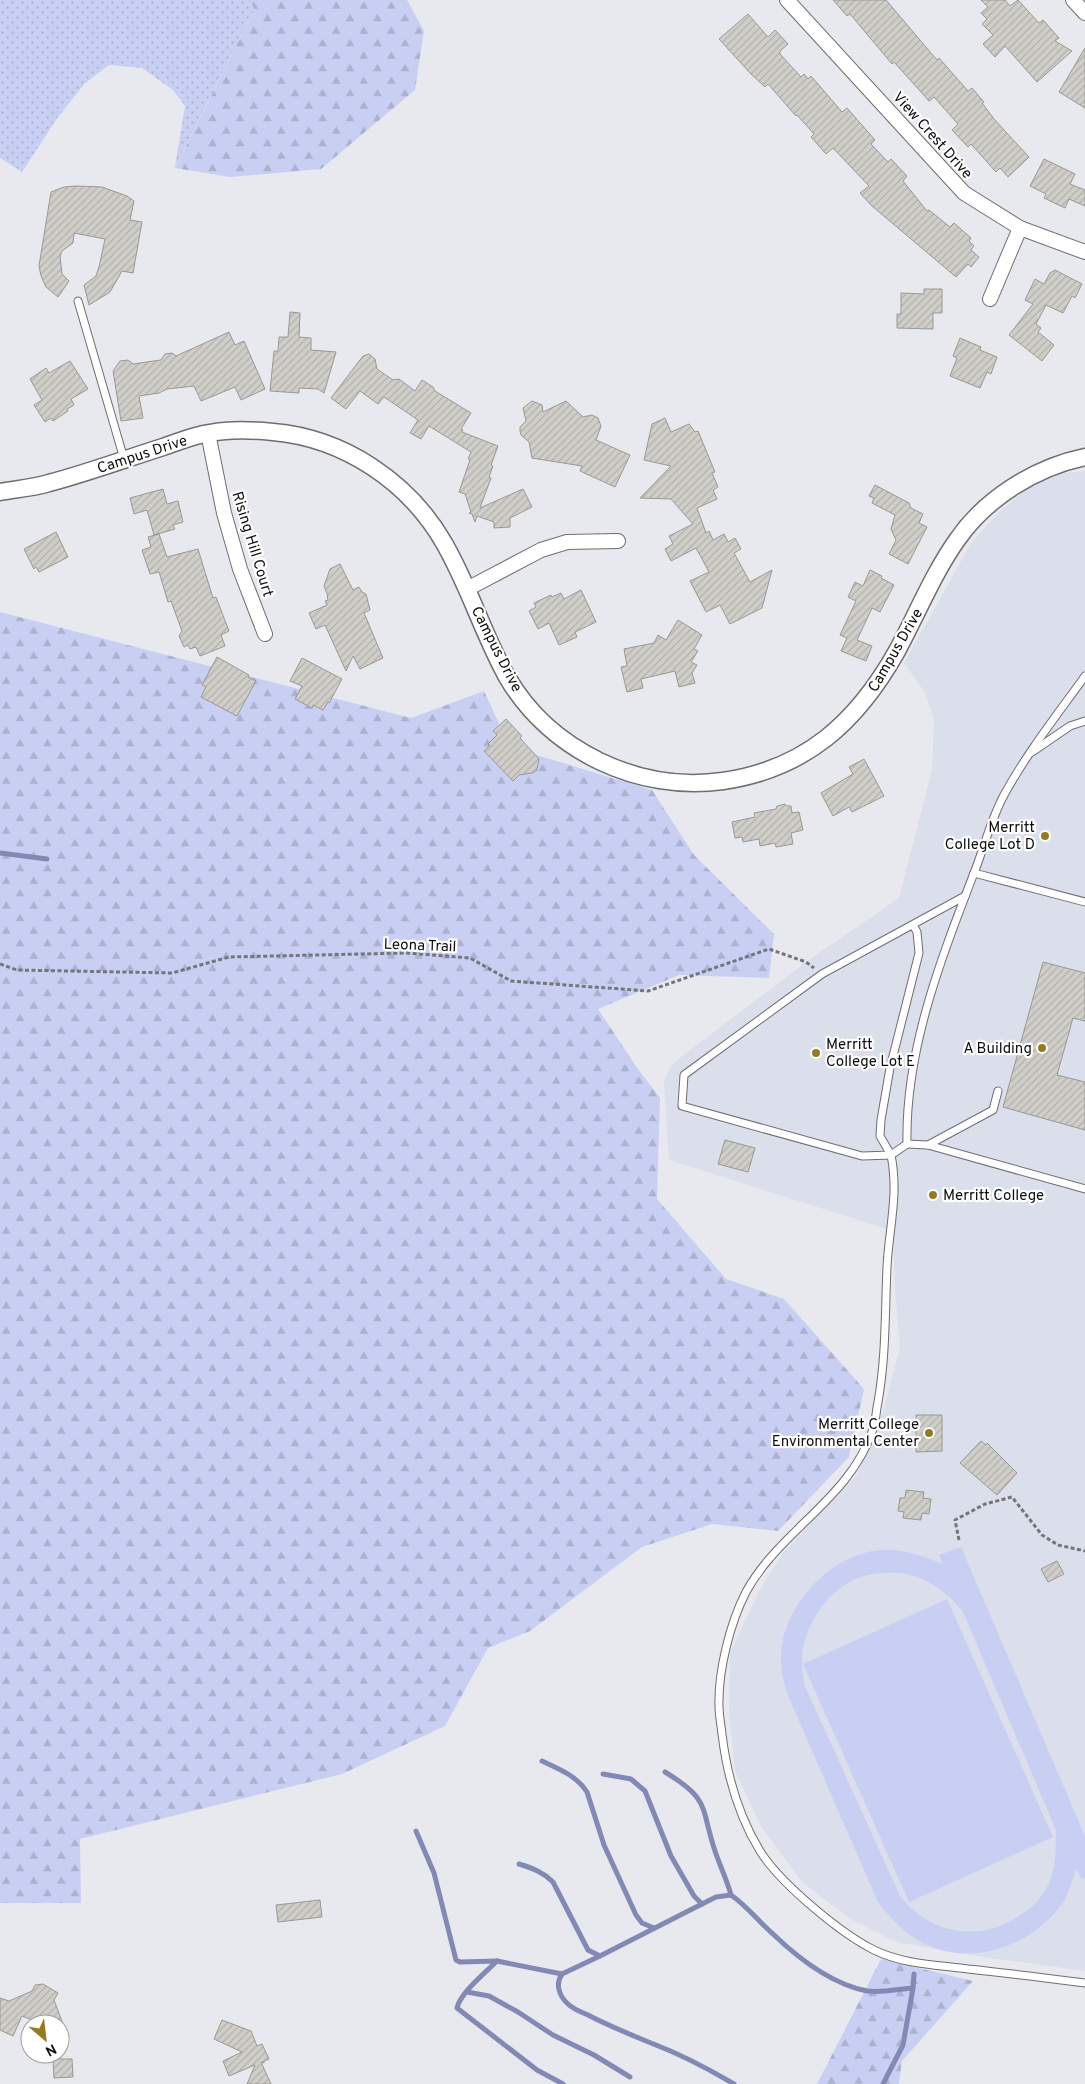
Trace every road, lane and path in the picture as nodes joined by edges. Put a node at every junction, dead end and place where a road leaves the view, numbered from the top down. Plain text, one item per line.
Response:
1 (787, 0) edge
2 (1073, 0) edge
3 (1085, 13) edge
4 (1020, 228) junction
5 (1085, 252) edge
6 (990, 299) dead end
7 (78, 301) dead end
8 (208, 433) junction
9 (1085, 458) edge
10 (124, 459) junction
11 (0, 492) edge
12 (618, 541) dead end
13 (467, 589) junction
14 (265, 634) dead end
15 (1085, 676) edge
16 (1085, 722) edge
17 (1027, 755) junction
18 (974, 873) junction
19 (965, 896) junction
20 (1085, 902) edge
21 (913, 925) junction
22 (0, 964) edge
23 (822, 974) junction
24 (998, 1091) dead end
25 (907, 1144) junction
26 (928, 1145) junction
27 (891, 1155) junction
28 (1085, 1190) edge
29 (959, 1540) dead end
30 (1085, 1551) edge
31 (1085, 1982) edge

1 - 4 street, View Crest Drive
2 - 3 street
4 - 5 street, View Crest Drive
4 - 6 street
7 - 10 lane
8 - 10 street, Campus Drive
8 - 13 street, Campus Drive
8 - 14 street, Rising Hill Court
9 - 13 street, Campus Drive
10 - 11 street, Campus Drive
12 - 13 street
15 - 17 lane
16 - 17 lane
17 - 18 lane
18 - 19 lane
18 - 20 lane
19 - 21 lane
19 - 25 lane
21 - 23 lane
21 - 27 lane
22 - 23 path, Leona Trail
23 - 27 lane
24 - 26 lane
25 - 26 lane
25 - 27 lane
26 - 28 lane
27 - 31 lane
29 - 30 path

